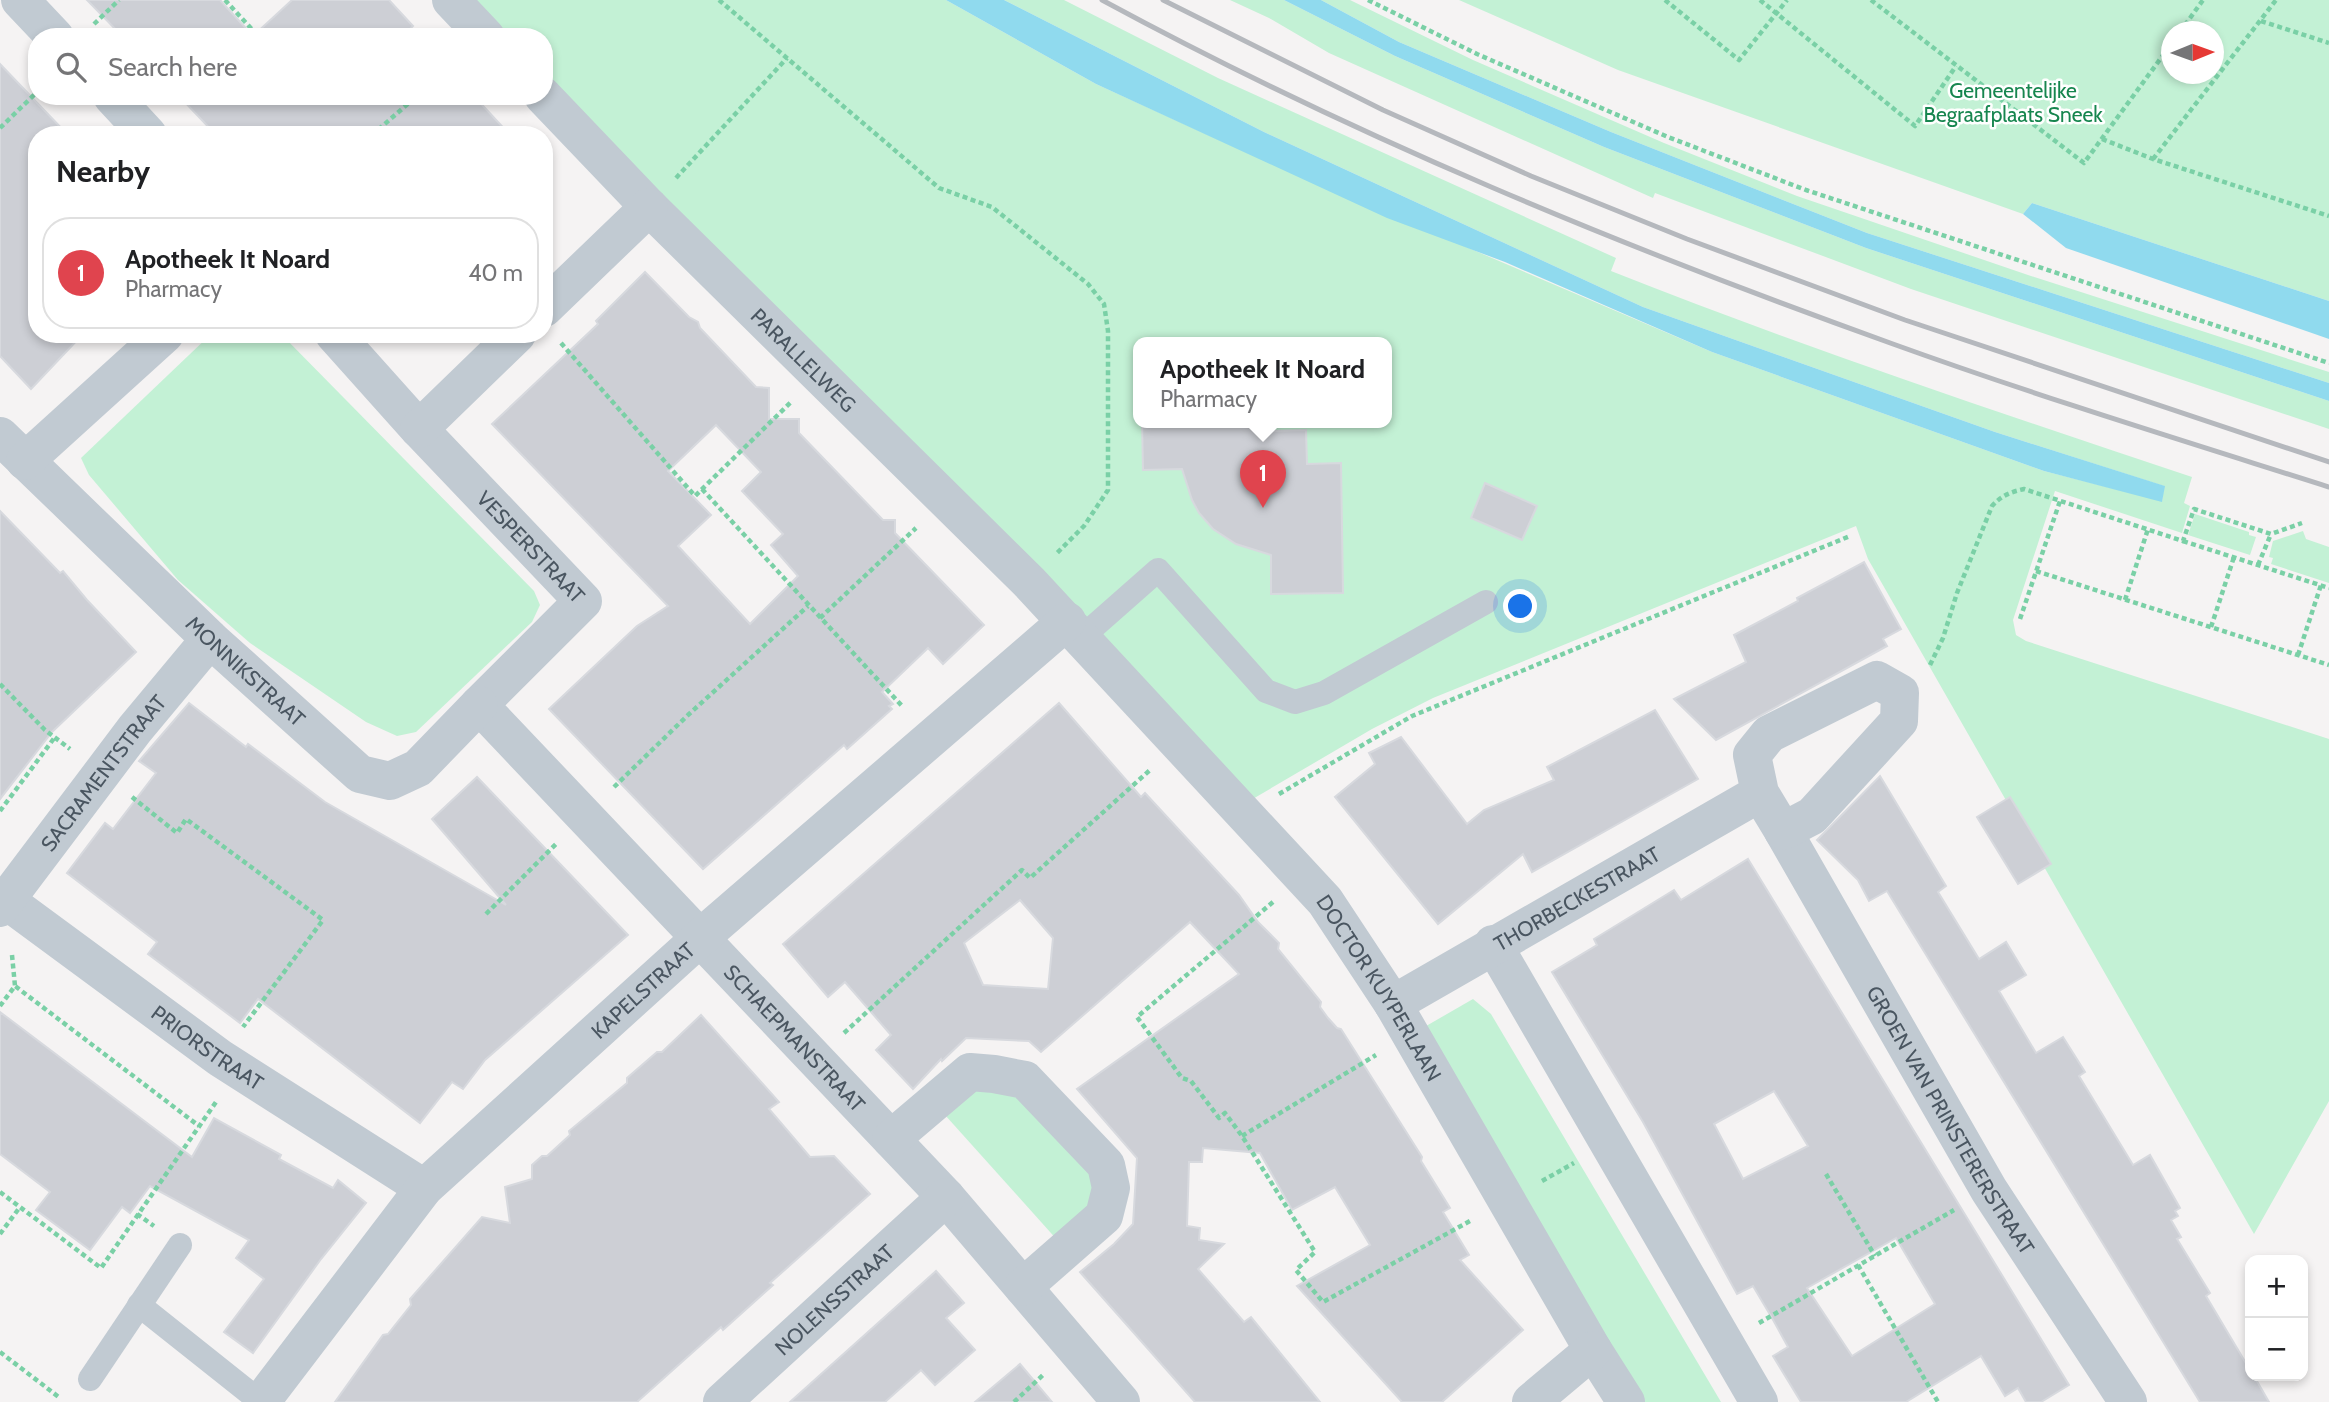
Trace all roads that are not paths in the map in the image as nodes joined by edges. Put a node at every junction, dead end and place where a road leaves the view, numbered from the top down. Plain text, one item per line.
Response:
1 (20, 0) edge
2 (451, 0) edge
3 (66, 28) edge
4 (477, 28) edge
5 (120, 105) edge
6 (552, 105) edge
7 (140, 126) edge
8 (649, 207) junction
9 (553, 310) edge
10 (153, 343) edge
11 (342, 343) edge
12 (518, 343) edge
13 (419, 429) junction
14 (12, 449) edge
15 (1486, 602) dead end
16 (1074, 629) junction
17 (210, 639) junction
18 (479, 705) junction
19 (1760, 793) junction
20 (1783, 831) junction
21 (2, 902) edge
22 (699, 938) junction
23 (1493, 944) junction
24 (1402, 1019) junction
25 (891, 1139) junction
26 (424, 1188) junction
27 (946, 1197) junction
28 (180, 1245) dead end
29 (1023, 1287) junction
30 (139, 1306) junction
31 (1592, 1350) junction
32 (90, 1379) dead end
33 (261, 1402) edge
34 (722, 1402) edge
35 (1121, 1402) edge
36 (1531, 1402) edge
37 (1626, 1402) edge
38 (1759, 1402) edge
39 (2128, 1402) edge

1 - 3 street
2 - 4 street
5 - 7 street
6 - 8 street, PARALLELWEG
8 - 9 street
8 - 16 street, PARALLELWEG
10 - 14 street, MONNIKSTRAAT
11 - 13 street, VESPERSTRAAT
12 - 13 street
13 - 18 street, VESPERSTRAAT
14 - 17 street, MONNIKSTRAAT
15 - 16 lane
16 - 22 street, KAPELSTRAAT
16 - 24 street, DOCTOR KUYPERLAAN
17 - 18 street, MONNIKSTRAAT
17 - 21 street, SACRAMENTSTRAAT
18 - 22 street
19 - 20 street
19 - 20 street
19 - 23 street, THORBECKESTRAAT
20 - 39 street, GROEN VAN PRINSTERERSTRAAT
21 - 26 street, PRIORSTRAAT
22 - 25 street, SCHAEPMANSTRAAT
22 - 26 street, KAPELSTRAAT
23 - 24 street, THORBECKESTRAAT
23 - 38 street
24 - 31 street, DOCTOR KUYPERLAAN
25 - 27 street, SCHAEPMANSTRAAT
25 - 29 street
26 - 33 street, KAPELSTRAAT
27 - 29 street, SCHAEPMANSTRAAT
27 - 34 street, NOLENSSTRAAT
28 - 30 lane
29 - 35 street, SCHAEPMANSTRAAT
30 - 32 lane
30 - 33 lane
31 - 36 street
31 - 37 street, DOCTOR KUYPERLAAN

